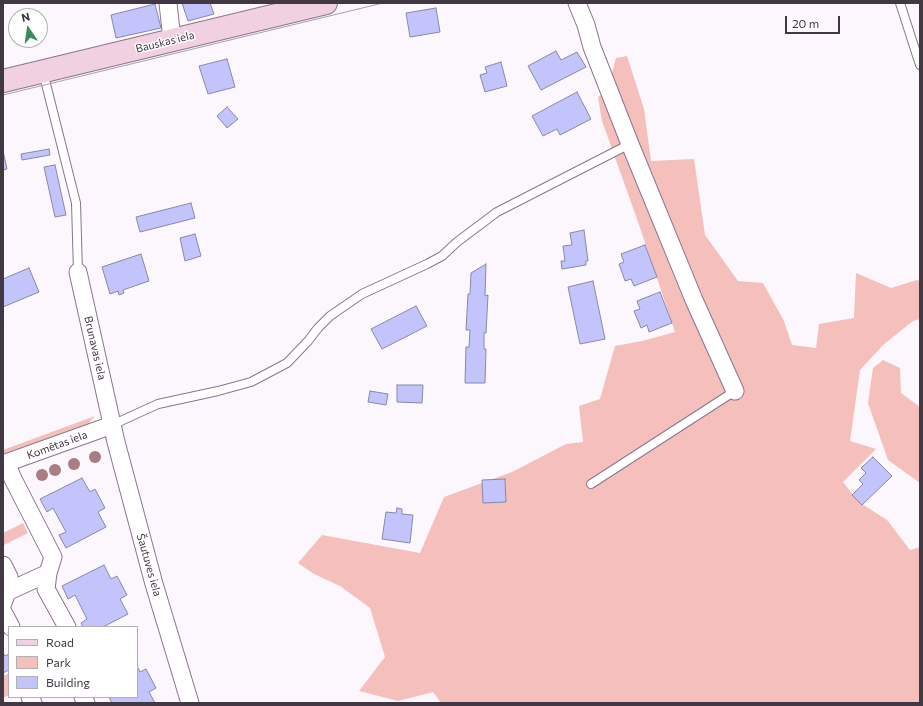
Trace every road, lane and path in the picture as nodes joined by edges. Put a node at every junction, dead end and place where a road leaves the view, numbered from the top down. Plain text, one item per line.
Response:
1 (168, 3) edge
2 (326, 3) edge
3 (577, 3) edge
4 (900, 3) edge
5 (172, 40) junction
6 (916, 40) edge
7 (920, 65) edge
8 (43, 72) junction
9 (3, 81) edge
10 (630, 144) junction
11 (78, 272) joint
12 (735, 391) joint
13 (112, 425) junction
14 (4, 464) edge
15 (591, 484) dead end
16 (3, 565) edge
17 (48, 573) junction
18 (5, 598) edge
19 (3, 612) edge
20 (10, 626) edge
21 (66, 626) edge
22 (190, 703) edge

1 - 5 street
2 - 5 street, Bauskas iela
3 - 10 street
4 - 6 lane
5 - 8 street, Bauskas iela
6 - 7 lane
8 - 9 street, Bauskas iela
8 - 11 lane
10 - 12 street
10 - 13 lane
11 - 13 street, Brunavas iela
12 - 15 lane
13 - 14 street, Komētas iela
13 - 22 street, Šautuves iela
14 - 17 street
16 - 18 street
17 - 18 street
17 - 21 street
19 - 20 street

